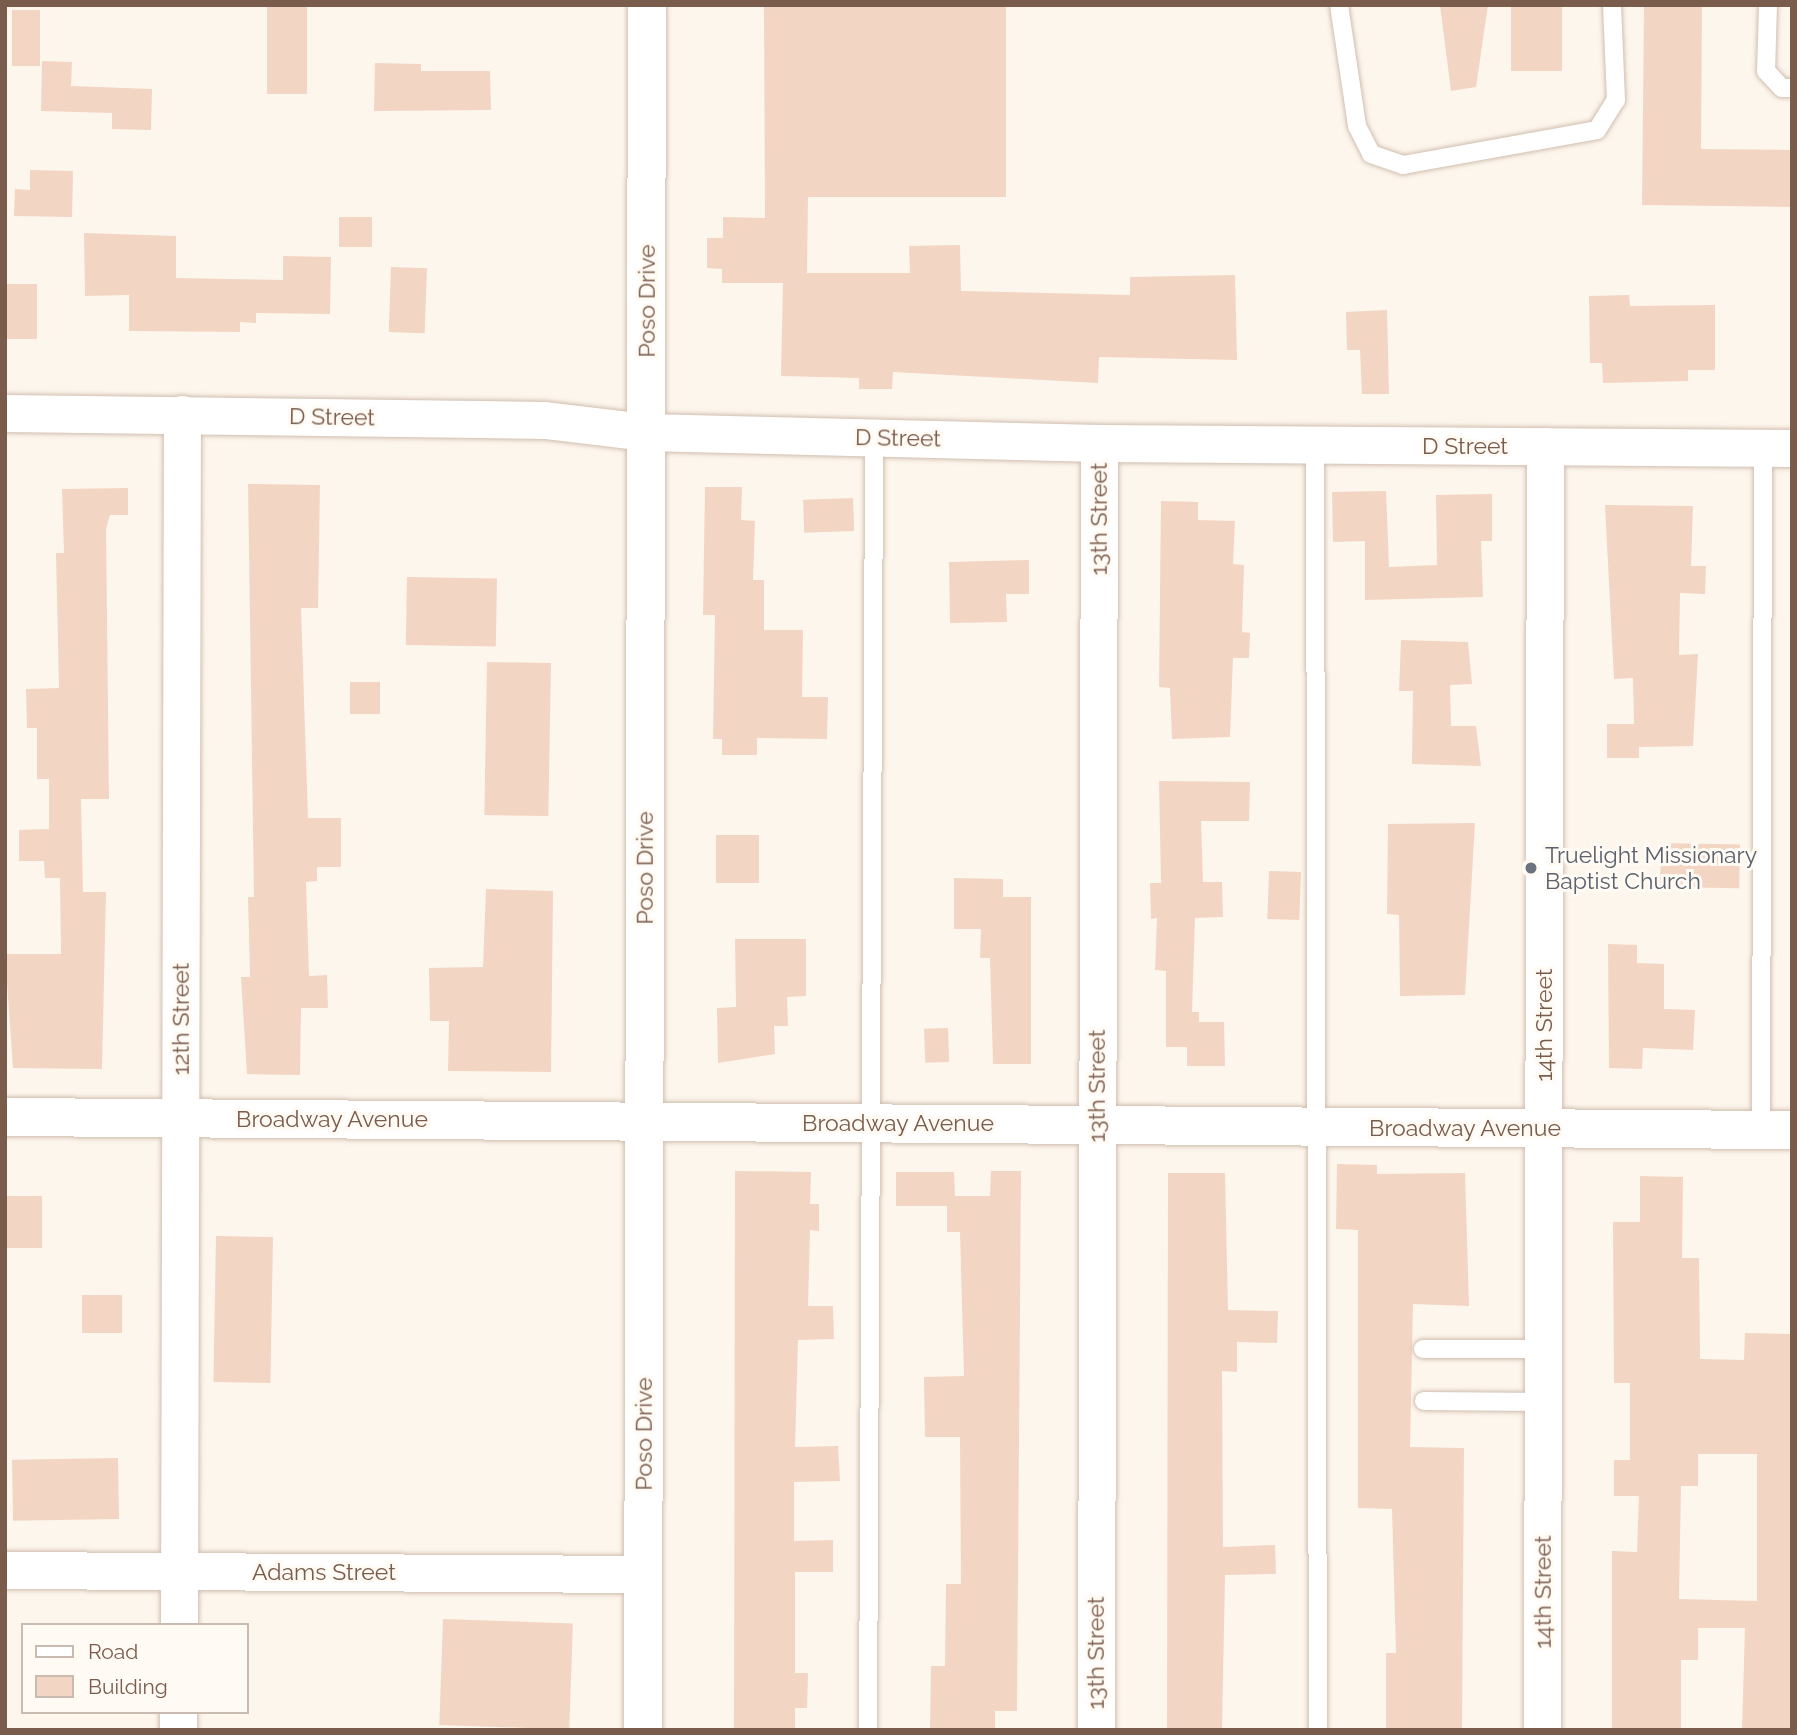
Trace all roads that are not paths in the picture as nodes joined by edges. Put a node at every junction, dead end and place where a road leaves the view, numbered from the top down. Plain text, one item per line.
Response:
1 (647, 5) edge
2 (1339, 5) edge
3 (1612, 5) edge
4 (1768, 5) edge
5 (1792, 88) edge
6 (5, 413) edge
7 (183, 414) junction
8 (646, 432) junction
9 (874, 438) junction
10 (1099, 443) junction
11 (1315, 445) junction
12 (1545, 446) junction
13 (1777, 448) edge
14 (5, 1117) edge
15 (180, 1118) junction
16 (644, 1122) junction
17 (870, 1123) junction
18 (1097, 1125) junction
19 (1317, 1126) junction
20 (1544, 1128) junction
21 (1776, 1130) edge
22 (1423, 1349) dead end
23 (1543, 1349) junction
24 (1424, 1401) dead end
25 (1543, 1402) junction
26 (5, 1570) edge
27 (179, 1571) junction
28 (643, 1574) junction
29 (179, 1623) edge
30 (643, 1730) edge
31 (868, 1730) edge
32 (1096, 1730) edge
33 (1318, 1730) edge
34 (1542, 1730) edge

1 - 8 street, Poso Drive
2 - 3 lane
4 - 5 lane
6 - 7 street, D Street
7 - 8 street, D Street
7 - 15 street, 12th Street
8 - 9 street, D Street
8 - 16 street, Poso Drive
9 - 10 street, D Street
9 - 17 lane
10 - 11 street, D Street
10 - 18 street, 13th Street
11 - 12 street, D Street
11 - 19 lane
12 - 13 street, D Street
12 - 20 street, 14th Street
13 - 21 lane
14 - 15 street, Broadway Avenue
15 - 16 street, Broadway Avenue
15 - 27 street, 12th Street
16 - 17 street, Broadway Avenue
16 - 28 street, Poso Drive
17 - 18 street, Broadway Avenue
17 - 31 lane
18 - 19 street, Broadway Avenue
18 - 32 street, 13th Street
19 - 20 street, Broadway Avenue
19 - 33 lane
20 - 21 street, Broadway Avenue
20 - 23 street, 14th Street
22 - 23 lane
23 - 25 street, 14th Street
24 - 25 lane
25 - 34 street, 14th Street
26 - 27 street, Adams Street
27 - 28 street, Adams Street
27 - 29 street, 12th Street
28 - 30 street, Poso Drive

